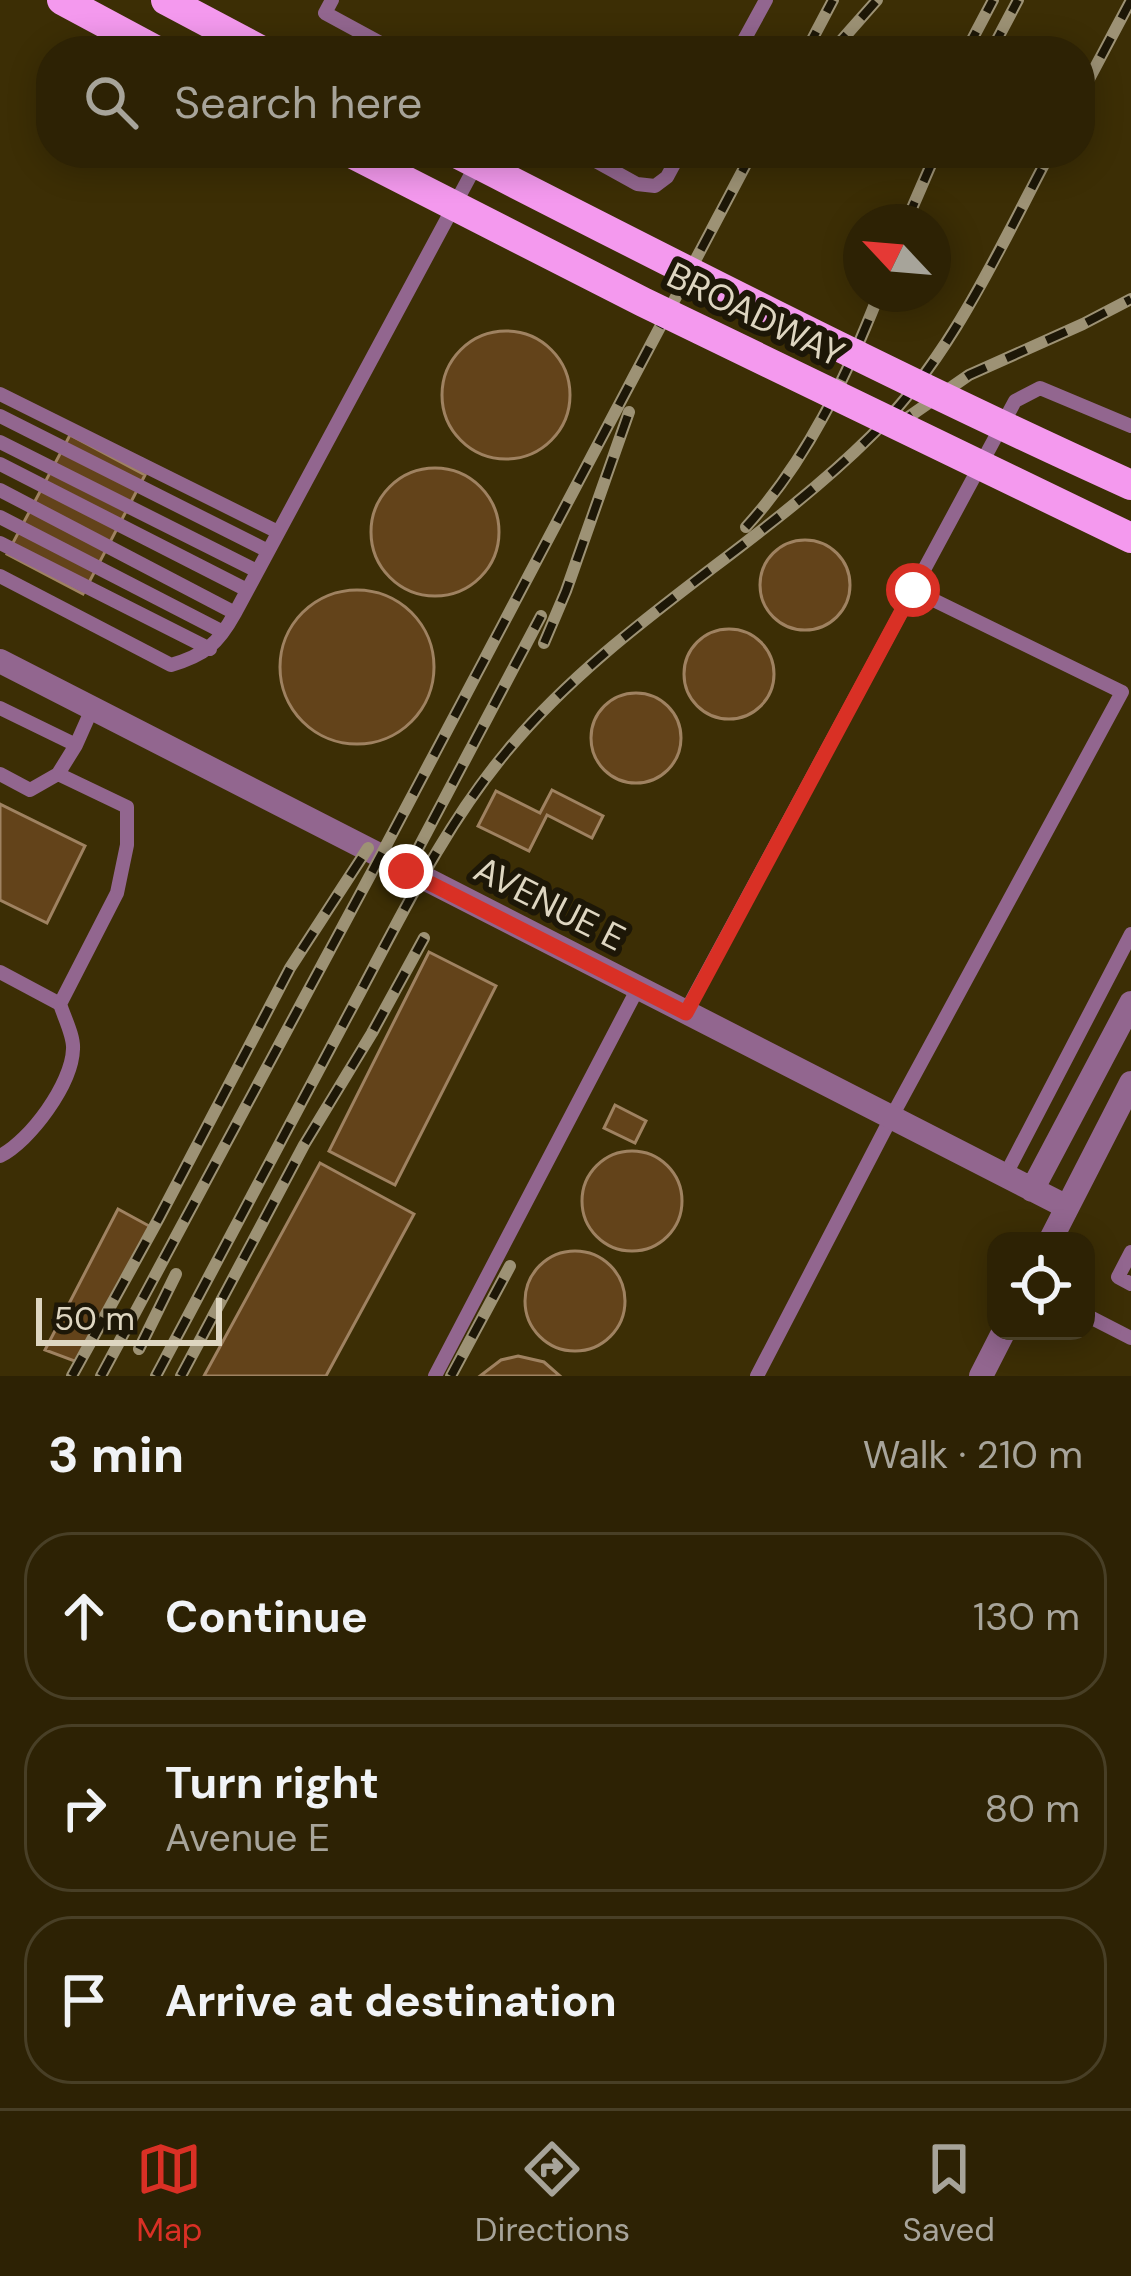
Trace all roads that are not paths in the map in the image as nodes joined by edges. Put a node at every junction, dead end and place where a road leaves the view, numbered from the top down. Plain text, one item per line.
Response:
1 (62, 0) edge
2 (166, 0) edge
3 (332, 0) edge
4 (766, 0) edge
5 (130, 36) edge
6 (234, 36) edge
7 (367, 36) edge
8 (746, 36) edge
9 (380, 168) edge
10 (474, 168) edge
11 (485, 168) edge
12 (608, 168) edge
13 (672, 168) edge
14 (0, 394) edge
15 (0, 416) edge
16 (1131, 426) edge
17 (0, 442) edge
18 (0, 464) edge
19 (1131, 485) edge
20 (0, 490) edge
21 (0, 517) edge
22 (278, 532) junction
23 (1131, 538) edge
24 (0, 543) edge
25 (268, 551) junction
26 (257, 571) junction
27 (0, 576) edge
28 (247, 590) junction
29 (913, 590) junction
30 (235, 613) junction
31 (224, 632) junction
32 (209, 649) junction
33 (0, 661) edge
34 (0, 708) edge
35 (92, 709) junction
36 (76, 745) junction
37 (0, 774) edge
38 (58, 774) junction
39 (1131, 934) edge
40 (0, 972) edge
41 (638, 988) junction
42 (1131, 1003) edge
43 (60, 1004) junction
44 (686, 1013) junction
45 (1131, 1083) edge
46 (891, 1118) junction
47 (0, 1156) edge
48 (1005, 1176) junction
49 (1033, 1190) junction
50 (1067, 1207) junction
51 (1054, 1232) edge
52 (1131, 1252) edge
53 (1131, 1284) edge
54 (1095, 1321) edge
55 (1131, 1339) edge
56 (999, 1340) edge
57 (435, 1376) edge
58 (757, 1376) edge
59 (981, 1376) edge

1 - 5 main road
2 - 6 main road
3 - 7 lane
4 - 8 lane
9 - 23 main road, BROADWAY, bridge
10 - 22 lane
11 - 19 main road, BROADWAY, bridge
12 - 13 lane
14 - 22 lane
15 - 25 lane
16 - 29 lane
17 - 26 lane
18 - 28 lane
20 - 30 lane
21 - 31 lane
22 - 25 lane
24 - 32 lane
25 - 26 lane
26 - 28 lane
27 - 32 lane
28 - 30 lane
29 - 44 lane
29 - 46 lane
30 - 31 lane
31 - 32 lane
33 - 35 street, AVENUE E
34 - 36 lane
35 - 36 lane
35 - 41 street, AVENUE E
36 - 38 lane
37 - 38 lane
38 - 43 lane
39 - 48 lane
40 - 43 lane
41 - 44 street, AVENUE E
41 - 57 lane
42 - 49 street
43 - 47 lane
44 - 46 street, AVENUE E
45 - 50 street
46 - 48 street, AVENUE E
46 - 58 lane
48 - 49 street, AVENUE E
49 - 50 street, AVENUE E
50 - 51 street
52 - 53 lane
54 - 55 lane
56 - 59 street

